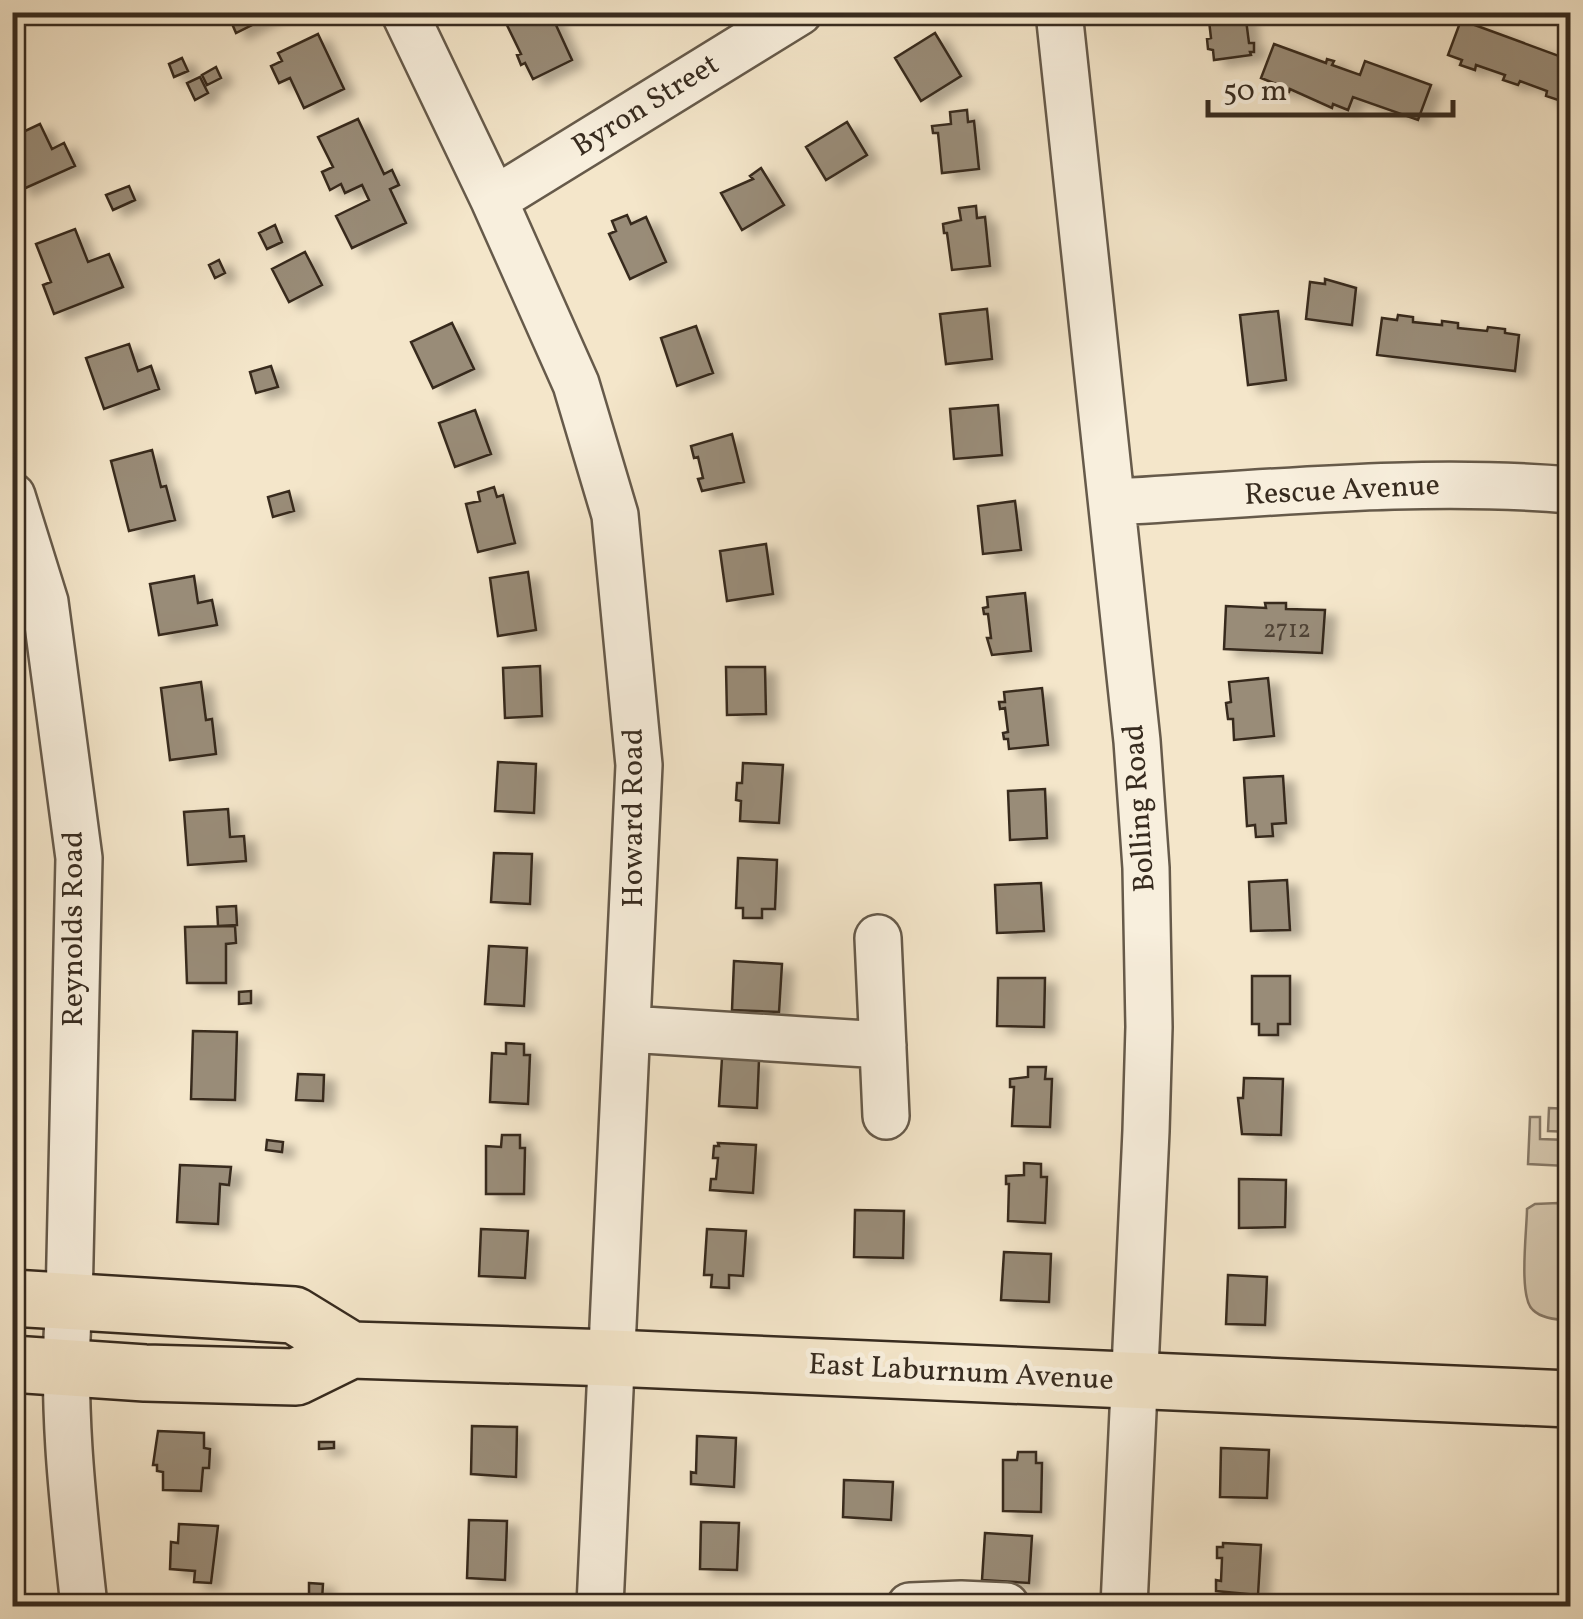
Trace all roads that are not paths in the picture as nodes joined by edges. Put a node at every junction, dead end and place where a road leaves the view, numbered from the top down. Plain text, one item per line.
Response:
1 (404, 12) edge
2 (798, 12) edge
3 (1059, 12) edge
4 (494, 200) junction
5 (1570, 490) edge
6 (12, 496) edge
7 (1112, 502) junction
8 (878, 938) dead end
9 (628, 1029) junction
10 (883, 1045) junction
11 (886, 1116) dead end
12 (12, 1298) edge
13 (69, 1303) junction
14 (351, 1350) junction
15 (612, 1358) junction
16 (38, 1366) edge
17 (1135, 1381) junction
18 (1570, 1399) edge
19 (84, 1606) edge
20 (600, 1606) edge
21 (910, 1606) edge
22 (1006, 1606) edge
23 (1124, 1606) edge

1 - 4 street, Howard Road
2 - 4 street, Byron Street
3 - 7 street, Bolling Road
4 - 9 street, Howard Road
5 - 7 street, Rescue Avenue
6 - 13 street, Reynolds Road
7 - 17 street, Bolling Road
8 - 10 street
9 - 10 street
9 - 15 street, Howard Road
10 - 11 street
12 - 13 main road, East Laburnum Avenue
13 - 14 main road, East Laburnum Avenue
13 - 16 street, Reynolds Road
14 - 15 main road, East Laburnum Avenue
14 - 16 main road, East Laburnum Avenue
15 - 17 main road, East Laburnum Avenue
15 - 20 street, Howard Road
16 - 19 street, Reynolds Road
17 - 18 main road, East Laburnum Avenue
17 - 23 street, Bolling Road
21 - 22 street

